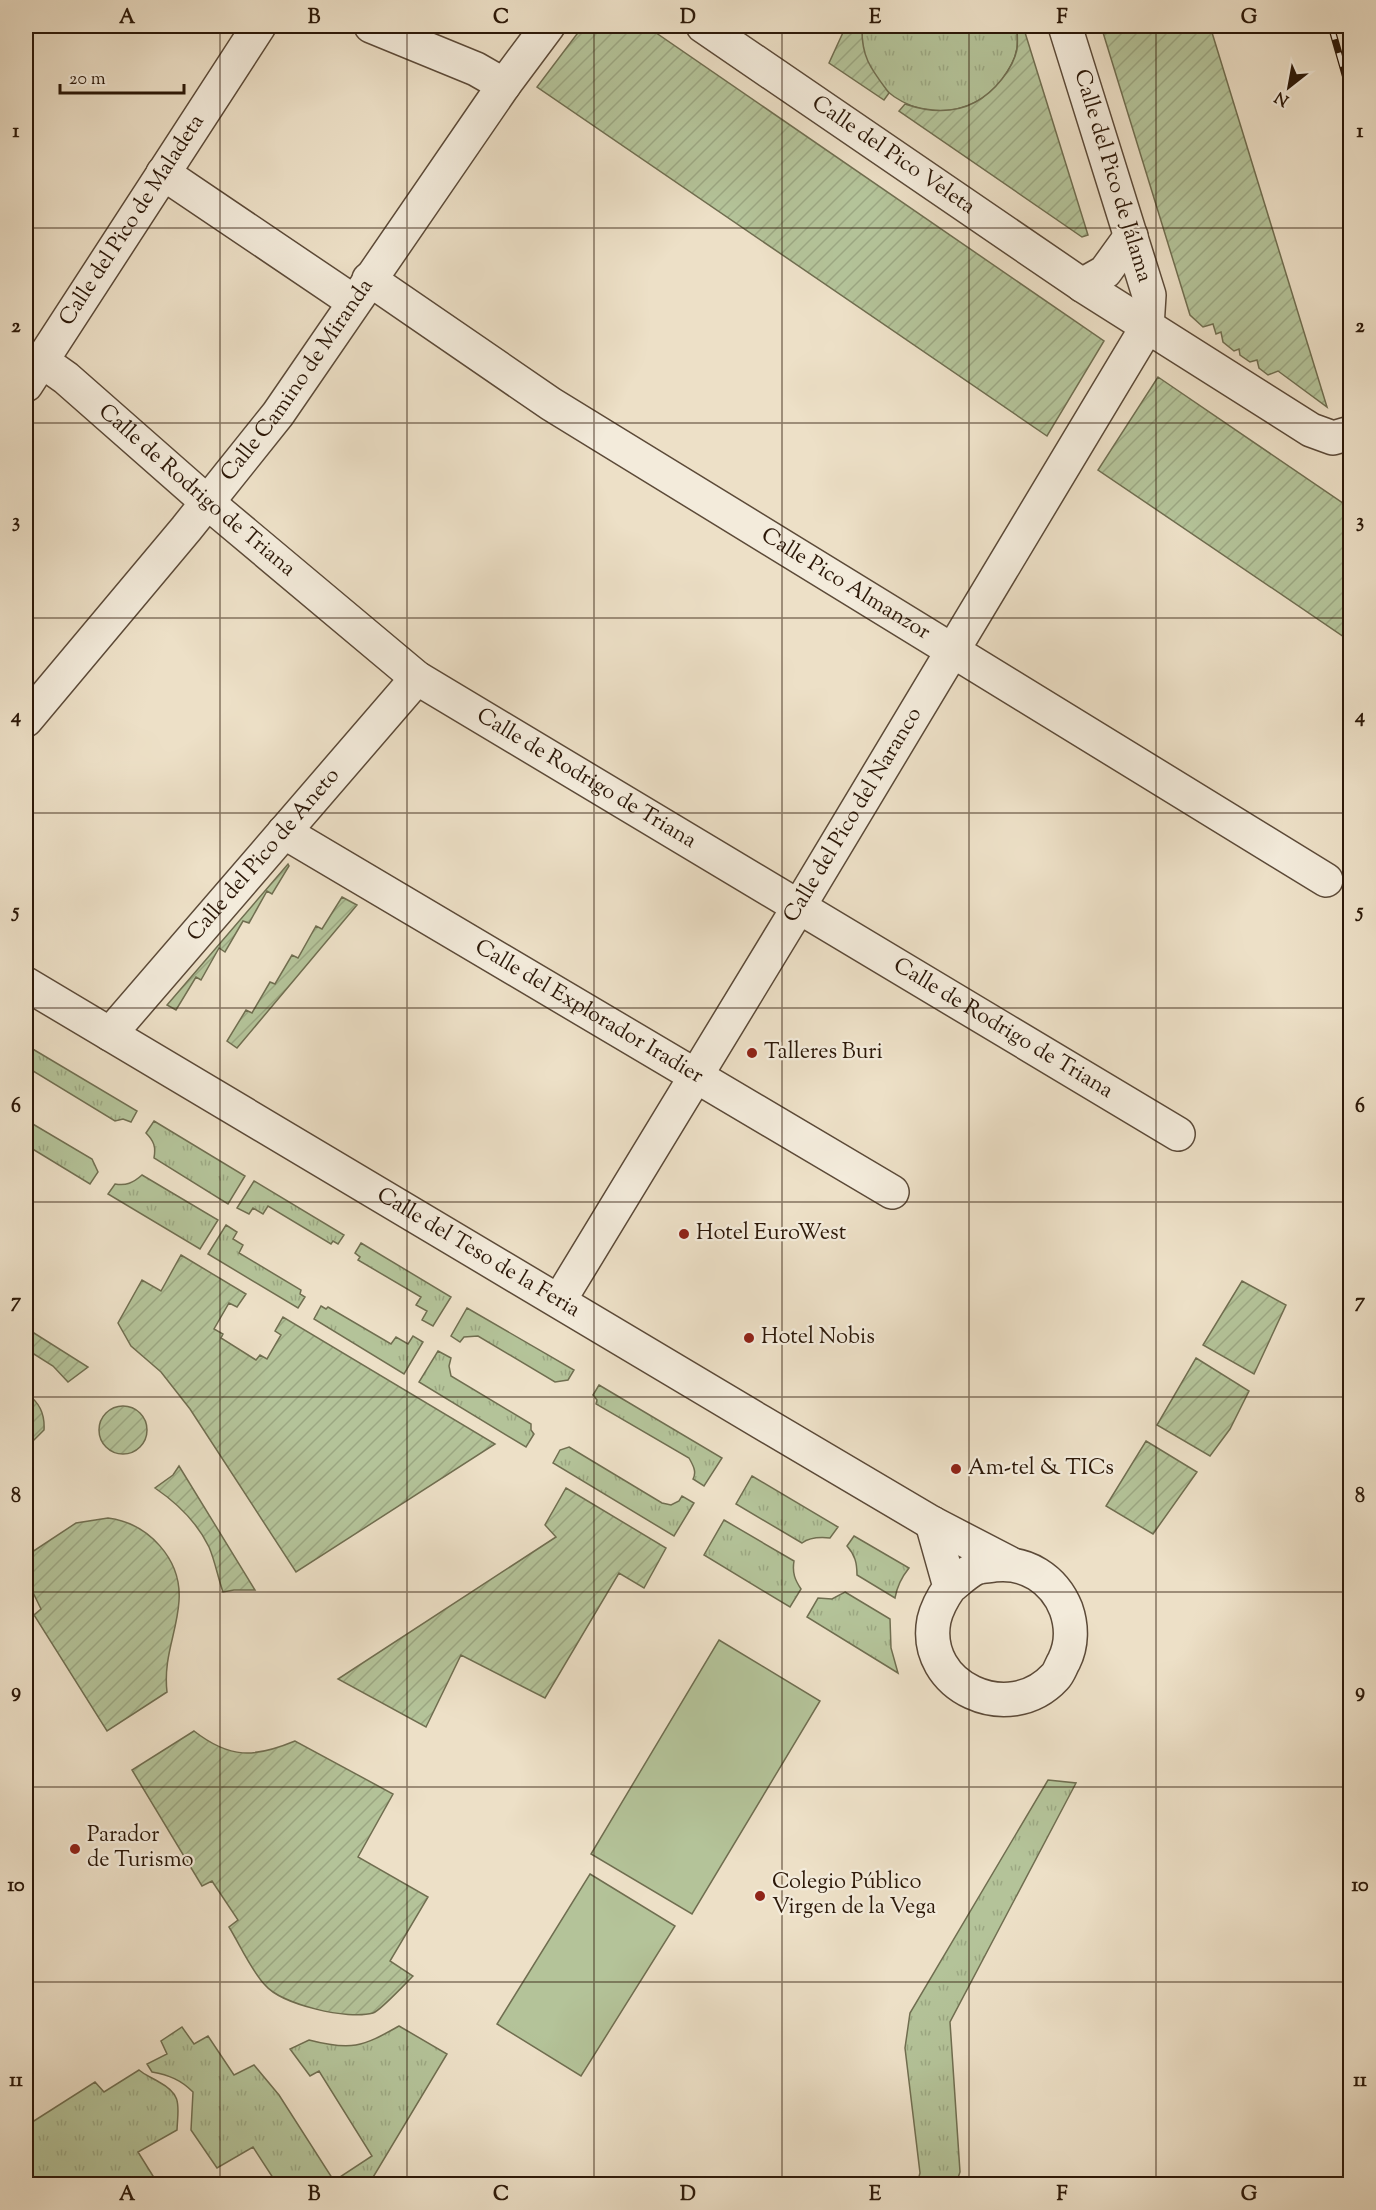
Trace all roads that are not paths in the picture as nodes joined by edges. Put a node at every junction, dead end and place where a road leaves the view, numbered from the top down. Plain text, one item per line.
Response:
1 (259, 26) edge
2 (371, 26) edge
3 (548, 26) edge
4 (703, 26) edge
5 (1065, 26) edge
6 (504, 85) junction
7 (163, 173) junction
8 (1131, 236) junction
9 (1082, 285) junction
10 (361, 291) junction
11 (1147, 327) junction
12 (34, 373) edge
13 (1350, 433) edge
14 (207, 502) junction
15 (954, 650) junction
16 (417, 678) junction
17 (26, 720) edge
18 (284, 832) junction
19 (1326, 880) dead end
20 (798, 908) junction
21 (26, 984) edge
22 (110, 1034) junction
23 (696, 1075) junction
24 (1178, 1134) dead end
25 (892, 1192) dead end
26 (559, 1300) junction
27 (932, 1523) junction
28 (1009, 1563) junction
29 (950, 1587) junction

1 - 7 street, Calle del Pico de Maladeta
2 - 6 street
3 - 6 street, Calle Camino de Miranda
4 - 9 street, Calle del Pico Veleta
5 - 8 street, Calle del Pico de Jálama
6 - 10 street, Calle Camino de Miranda
7 - 10 street, Calle Pico Almanzor
7 - 12 street, Calle del Pico de Maladeta
8 - 9 street
8 - 11 street, Calle del Pico de Jálama
9 - 11 street, Calle del Pico Veleta
10 - 14 street, Calle Camino de Miranda
10 - 15 street, Calle Pico Almanzor
11 - 13 street, Calle del Pico Veleta
11 - 15 street, Calle del Pico del Naranco
12 - 14 street, Calle de Rodrigo de Triana
14 - 16 street, Calle de Rodrigo de Triana
14 - 17 street, Calle Camino de Miranda
15 - 19 street, Calle Pico Almanzor
15 - 20 street, Calle del Pico del Naranco
16 - 18 street, Calle del Pico de Aneto
16 - 20 street, Calle de Rodrigo de Triana
18 - 22 street, Calle del Pico de Aneto
18 - 23 street, Calle del Explorador Iradier
20 - 23 street, Calle del Pico del Naranco
20 - 24 street, Calle de Rodrigo de Triana
21 - 22 street, Calle del Teso de la Feria
22 - 26 street, Calle del Teso de la Feria
23 - 25 street, Calle del Explorador Iradier
23 - 26 street, Calle del Pico del Naranco
26 - 27 street, Calle del Teso de la Feria
27 - 28 street, Calle del Teso de la Feria
27 - 29 street
28 - 29 street, Calle del Teso de la Feria
28 - 29 street, Calle del Teso de la Feria

